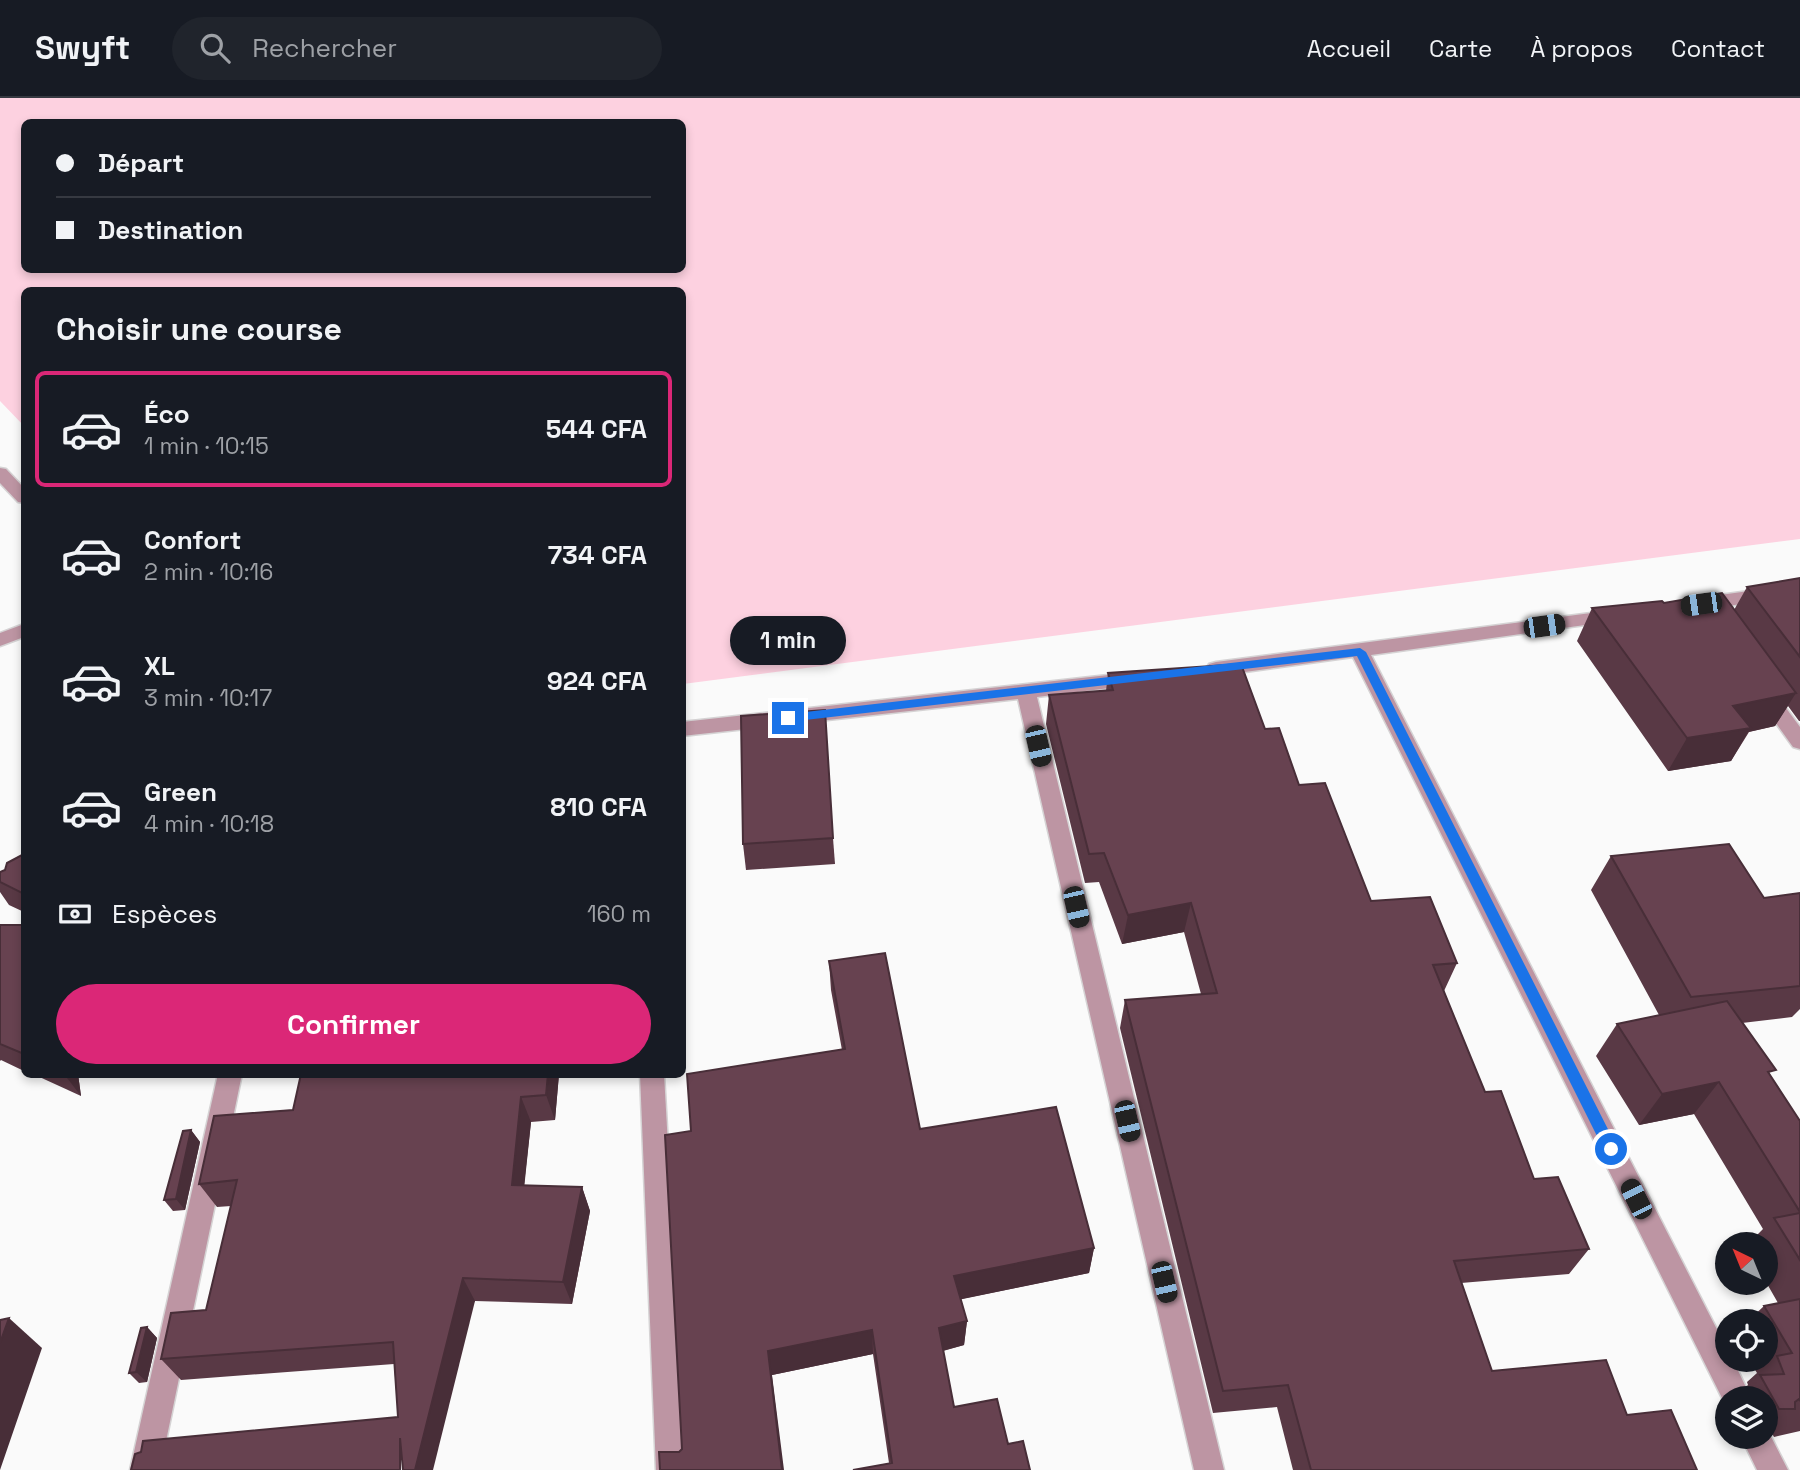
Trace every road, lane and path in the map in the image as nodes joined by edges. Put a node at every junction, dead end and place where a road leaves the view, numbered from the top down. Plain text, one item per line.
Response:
1 (0, 473) edge
2 (21, 495) edge
3 (1800, 590) edge
4 (1701, 604) junction
5 (1674, 608) edge
6 (1633, 613) edge
7 (1716, 625) edge
8 (21, 631) edge
9 (0, 640) edge
10 (1360, 652) junction
11 (1200, 671) edge
12 (1160, 676) edge
13 (1754, 678) edge
14 (1026, 692) junction
15 (686, 729) edge
16 (1800, 742) edge
17 (229, 1078) edge
18 (652, 1078) edge
19 (1731, 1386) edge
20 (1762, 1449) edge
21 (145, 1470) edge
22 (671, 1470) edge
23 (1209, 1470) edge
24 (1773, 1470) edge

1 - 2 street
3 - 4 street
4 - 5 street
4 - 7 street
6 - 10 street
8 - 9 street
10 - 11 street
10 - 19 street
12 - 14 street
13 - 16 street
14 - 15 street
14 - 23 street
17 - 21 street
18 - 22 street
20 - 24 street

